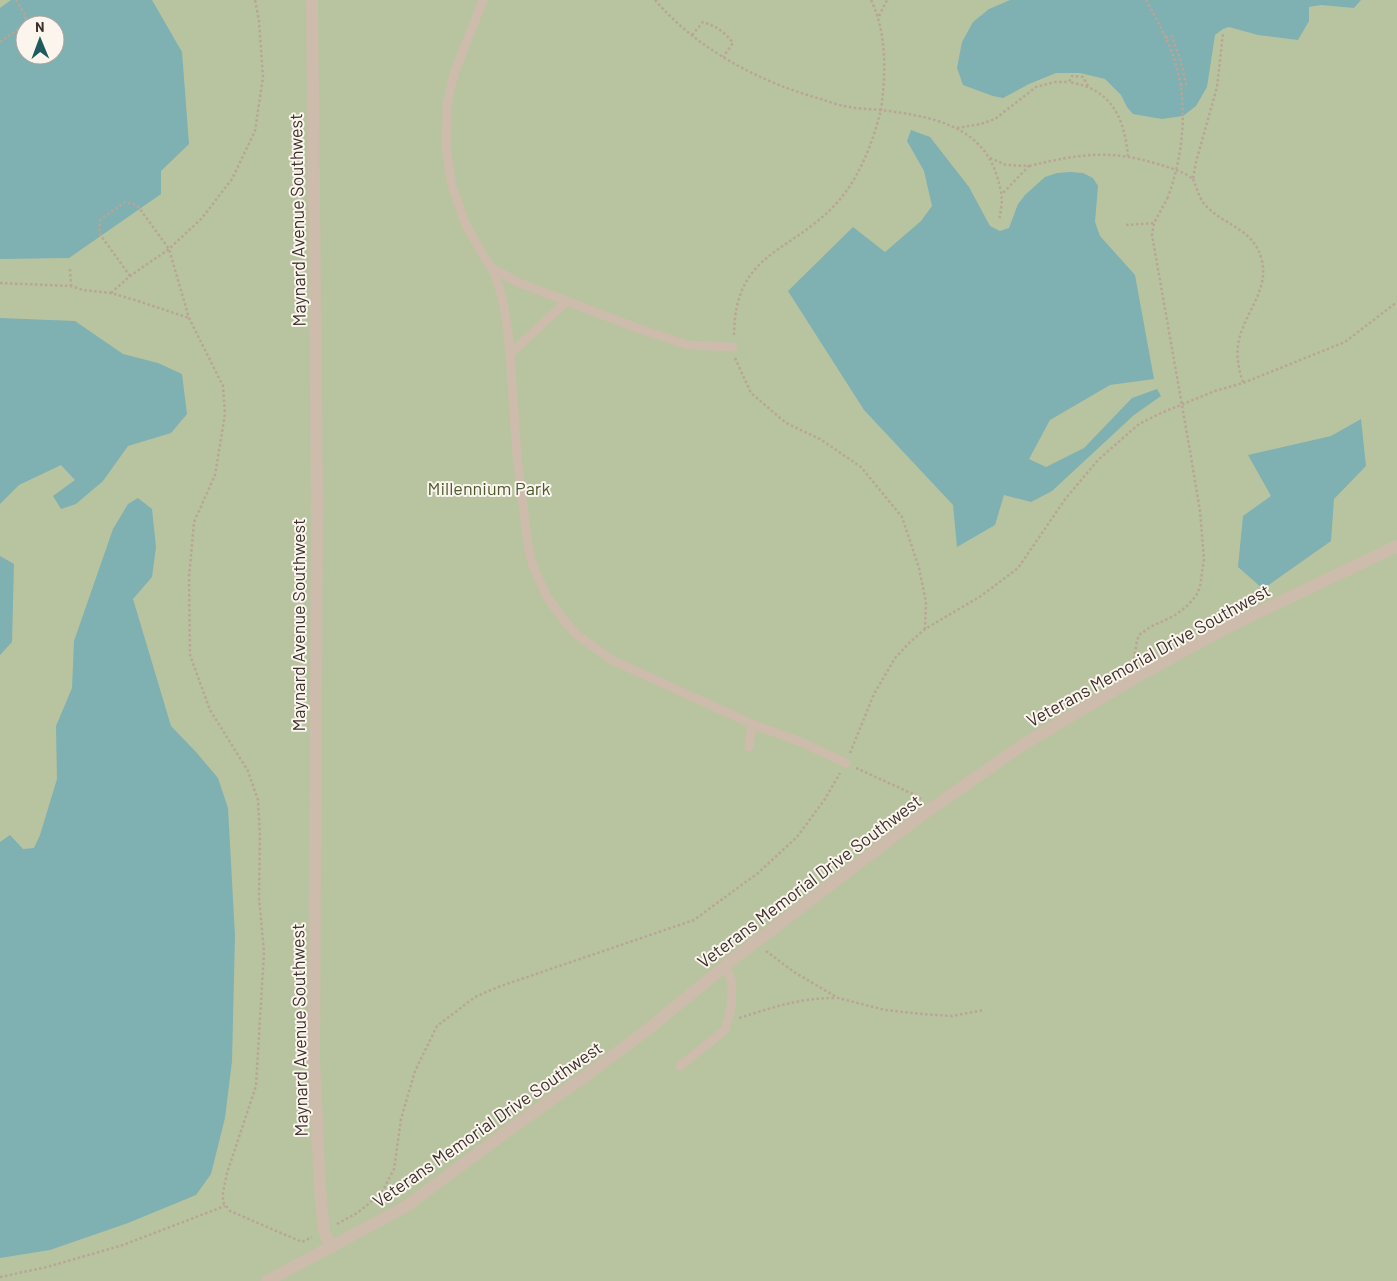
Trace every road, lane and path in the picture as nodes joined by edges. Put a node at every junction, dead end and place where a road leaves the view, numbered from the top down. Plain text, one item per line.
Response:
1 (16, 0) edge
2 (255, 0) edge
3 (312, 0) edge
4 (482, 0) edge
5 (655, 0) edge
6 (871, 0) edge
7 (887, 0) edge
8 (1146, 0) edge
9 (879, 16) junction
10 (1223, 33) dead end
11 (692, 35) junction
12 (1166, 38) junction
13 (0, 42) edge
14 (723, 57) junction
15 (1069, 82) junction
16 (1180, 85) junction
17 (1088, 86) junction
18 (881, 110) junction
19 (957, 128) junction
20 (1128, 156) junction
21 (989, 157) junction
22 (1029, 166) junction
23 (1193, 179) junction
24 (1002, 192) junction
25 (999, 221) dead end
26 (1154, 223) junction
27 (1126, 225) dead end
28 (169, 249) junction
29 (492, 268) junction
30 (70, 269) dead end
31 (130, 276) junction
32 (0, 283) edge
33 (71, 286) junction
34 (111, 293) junction
35 (567, 301) junction
36 (189, 318) junction
37 (734, 347) junction
38 (510, 354) junction
39 (1243, 383) dead end
40 (1397, 546) edge
41 (925, 629) dead end
42 (1134, 679) junction
43 (752, 724) junction
44 (749, 747) dead end
45 (846, 763) joint
46 (932, 808) junction
47 (755, 943) junction
48 (725, 966) junction
49 (838, 998) junction
50 (984, 1010) dead end
51 (728, 1022) junction
52 (680, 1066) dead end
53 (225, 1206) junction
54 (302, 1242) dead end
55 (332, 1248) junction
56 (0, 1277) edge
57 (267, 1281) edge

1 - 13 path
2 - 28 path
3 - 55 street, Maynard Avenue Southwest
4 - 29 lane
5 - 11 path
6 - 9 path
7 - 9 path
8 - 12 path, bridge
9 - 18 path
10 - 23 path
11 - 14 path
11 - 14 path
12 - 16 path, bridge
12 - 16 path
14 - 18 path
15 - 17 path
15 - 17 path
15 - 19 path
16 - 26 path, bridge
17 - 20 path
18 - 19 path
18 - 37 path
19 - 21 path
20 - 22 path
20 - 23 path
21 - 22 path
21 - 24 path
22 - 24 path
23 - 39 path
24 - 25 path
26 - 27 path
26 - 42 path
28 - 31 path
28 - 31 path
28 - 36 path
29 - 35 lane
29 - 38 lane
30 - 33 path
31 - 34 path
32 - 33 path
33 - 34 path
34 - 36 path
35 - 37 lane
35 - 38 lane
36 - 53 path
37 - 41 path
38 - 43 lane
40 - 42 street, Veterans Memorial Drive Southwest
42 - 46 street, Veterans Memorial Drive Southwest
43 - 44 lane
43 - 45 lane
45 - 46 path
46 - 47 street, Veterans Memorial Drive Southwest
47 - 48 street, Veterans Memorial Drive Southwest
47 - 49 path
48 - 51 lane
48 - 55 street, Veterans Memorial Drive Southwest
49 - 50 path
49 - 51 path
51 - 52 lane
53 - 54 path
53 - 56 path
55 - 57 street, Veterans Memorial Drive Southwest

